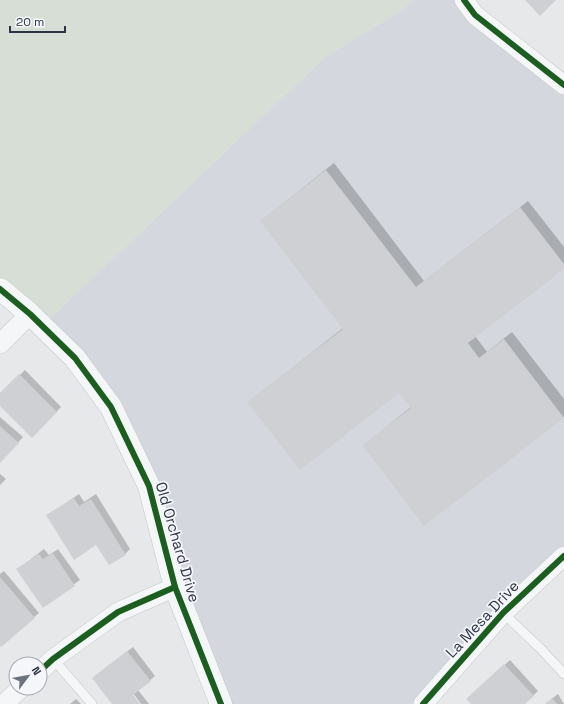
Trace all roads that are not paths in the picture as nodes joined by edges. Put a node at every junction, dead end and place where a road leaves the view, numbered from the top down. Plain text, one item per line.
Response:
1 (464, 0) edge
2 (564, 85) edge
3 (0, 290) edge
4 (30, 314) junction
5 (0, 344) edge
6 (564, 556) edge
7 (175, 587) junction
8 (503, 612) junction
9 (48, 664) edge
10 (48, 667) edge
11 (564, 674) edge
12 (12, 696) edge
13 (4, 704) edge
14 (92, 704) edge
15 (221, 704) edge
16 (424, 704) edge

1 - 2 street
3 - 4 street, Old Orchard Drive
4 - 5 street
4 - 7 street, Old Orchard Drive
6 - 8 street, La Mesa Drive
7 - 9 street
7 - 15 street, Old Orchard Drive
8 - 11 lane
8 - 16 street, La Mesa Drive
10 - 14 lane
12 - 13 street

